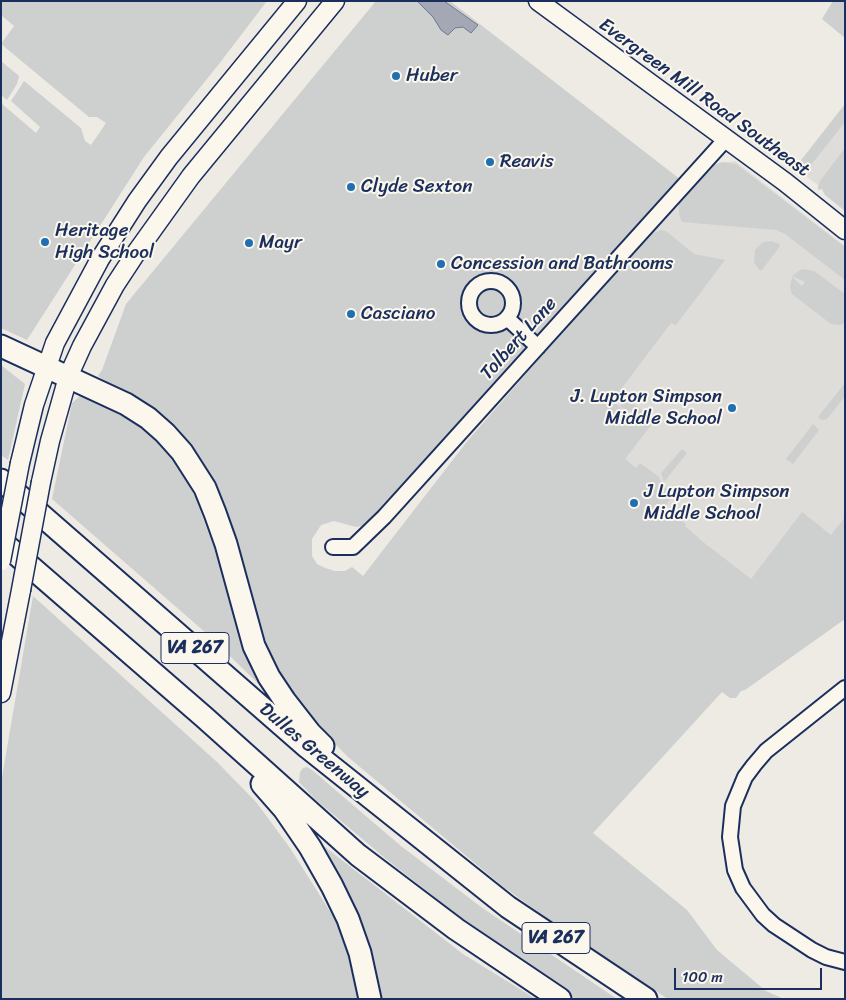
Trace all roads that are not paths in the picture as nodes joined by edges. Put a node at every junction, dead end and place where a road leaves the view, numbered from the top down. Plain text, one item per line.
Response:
1 (297, 1) edge
2 (336, 1) edge
3 (538, 1) edge
4 (725, 140) junction
5 (845, 230) edge
6 (507, 318) dead end
7 (1, 346) edge
8 (538, 347) junction
9 (46, 367) junction
10 (68, 377) junction
11 (1, 480) edge
12 (1, 541) edge
13 (333, 547) dead end
14 (1, 561) edge
15 (845, 688) edge
16 (1, 693) edge
17 (204, 717) junction
18 (390, 814) junction
19 (845, 962) edge
20 (370, 999) edge
21 (560, 999) edge
22 (646, 999) edge

1 - 9 main road
2 - 10 main road
3 - 4 main road, Evergreen Mill Road Southeast
4 - 5 main road, Evergreen Mill Road Southeast
4 - 8 street, Tolbert Lane
6 - 8 street
7 - 9 highway
8 - 13 street, Tolbert Lane
9 - 10 highway
9 - 14 main road, bridge
10 - 16 main road, bridge
10 - 18 highway
11 - 18 highway, Dulles Greenway / VA 267
12 - 17 highway, VA 267
15 - 19 street
17 - 20 highway
17 - 21 highway, VA 267
18 - 22 highway, Dulles Greenway / VA 267

